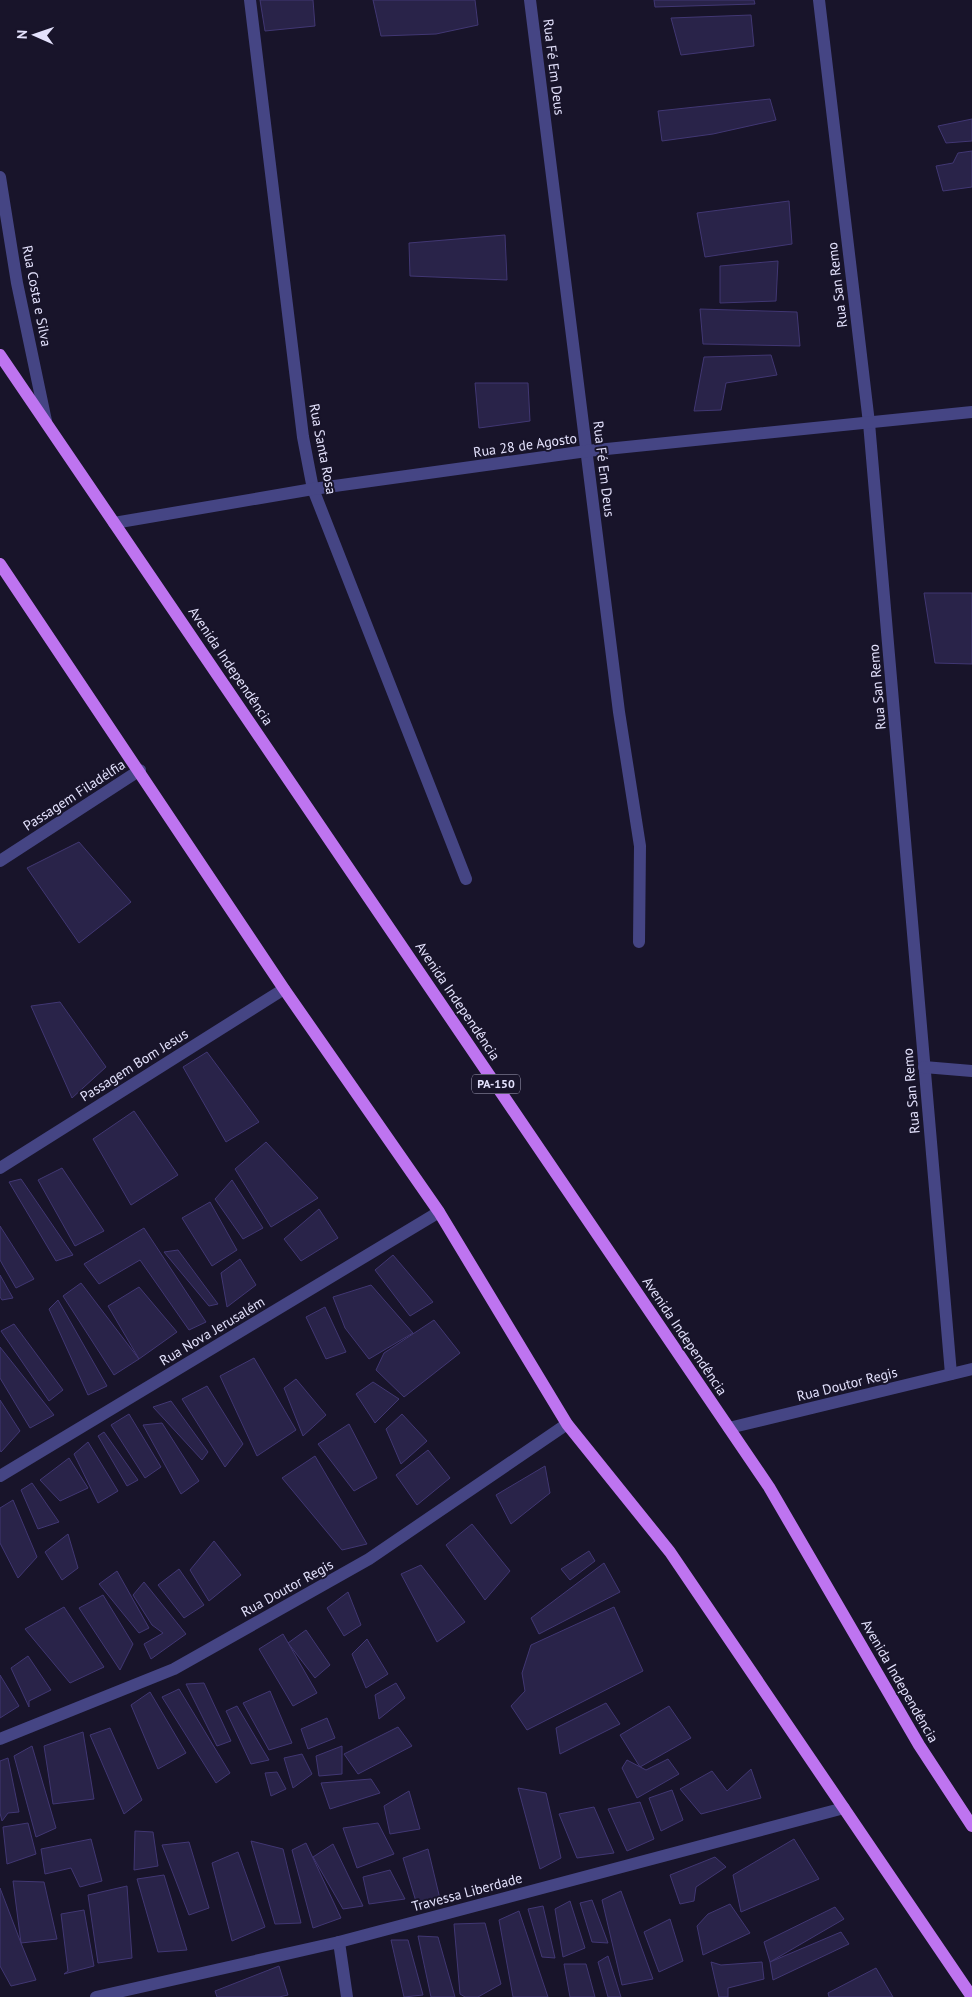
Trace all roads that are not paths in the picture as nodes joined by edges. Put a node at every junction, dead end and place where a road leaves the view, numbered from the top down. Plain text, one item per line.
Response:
1 (250, 0) edge
2 (530, 0) edge
3 (819, 0) edge
4 (0, 177) edge
5 (0, 355) edge
6 (972, 412) edge
7 (46, 421) junction
8 (869, 423) junction
9 (587, 452) junction
10 (312, 489) junction
11 (114, 523) junction
12 (0, 564) edge
13 (140, 770) junction
14 (0, 861) edge
15 (466, 879) dead end
16 (639, 942) dead end
17 (284, 989) junction
18 (924, 1067) junction
19 (972, 1071) edge
20 (0, 1168) edge
21 (439, 1212) junction
22 (972, 1369) edge
23 (951, 1374) junction
24 (567, 1424) junction
25 (729, 1428) junction
26 (0, 1476) edge
27 (0, 1738) edge
28 (844, 1808) junction
29 (972, 1826) edge
30 (338, 1942) junction
31 (972, 1996) edge
32 (96, 1997) edge
33 (347, 1997) edge

1 - 10 street, Rua Santa Rosa
2 - 9 street, Rua Fé Em Deus
3 - 8 street, Rua San Remo
4 - 7 street, Rua Costa e Silva
5 - 7 main road, Avenida Independência / PA-150
6 - 8 street, Rua 28 de Agosto
7 - 11 main road, Avenida Independência / PA-150
8 - 9 street, Rua 28 de Agosto
8 - 18 street, Rua San Remo
9 - 10 street, Rua 28 de Agosto
9 - 16 street, Rua Fé Em Deus
10 - 11 street, Rua 28 de Agosto
10 - 15 street, Rua Santa Rosa
11 - 25 main road, Avenida Independência / PA-150
12 - 13 main road
13 - 14 street, Passagem Filadélfia
13 - 17 main road
17 - 20 street, Passagem Bom Jesus
17 - 21 main road
18 - 19 street
18 - 23 street, Rua San Remo
21 - 24 main road
21 - 26 street, Rua Nova Jerusalém
22 - 23 street, Rua Doutor Regis
23 - 25 street, Rua Doutor Regis
24 - 27 street, Rua Doutor Regis
24 - 28 main road
25 - 29 main road, Avenida Independência / PA-150
28 - 30 street, Travessa Liberdade
28 - 31 main road
30 - 32 street, Travessa Liberdade
30 - 33 street

